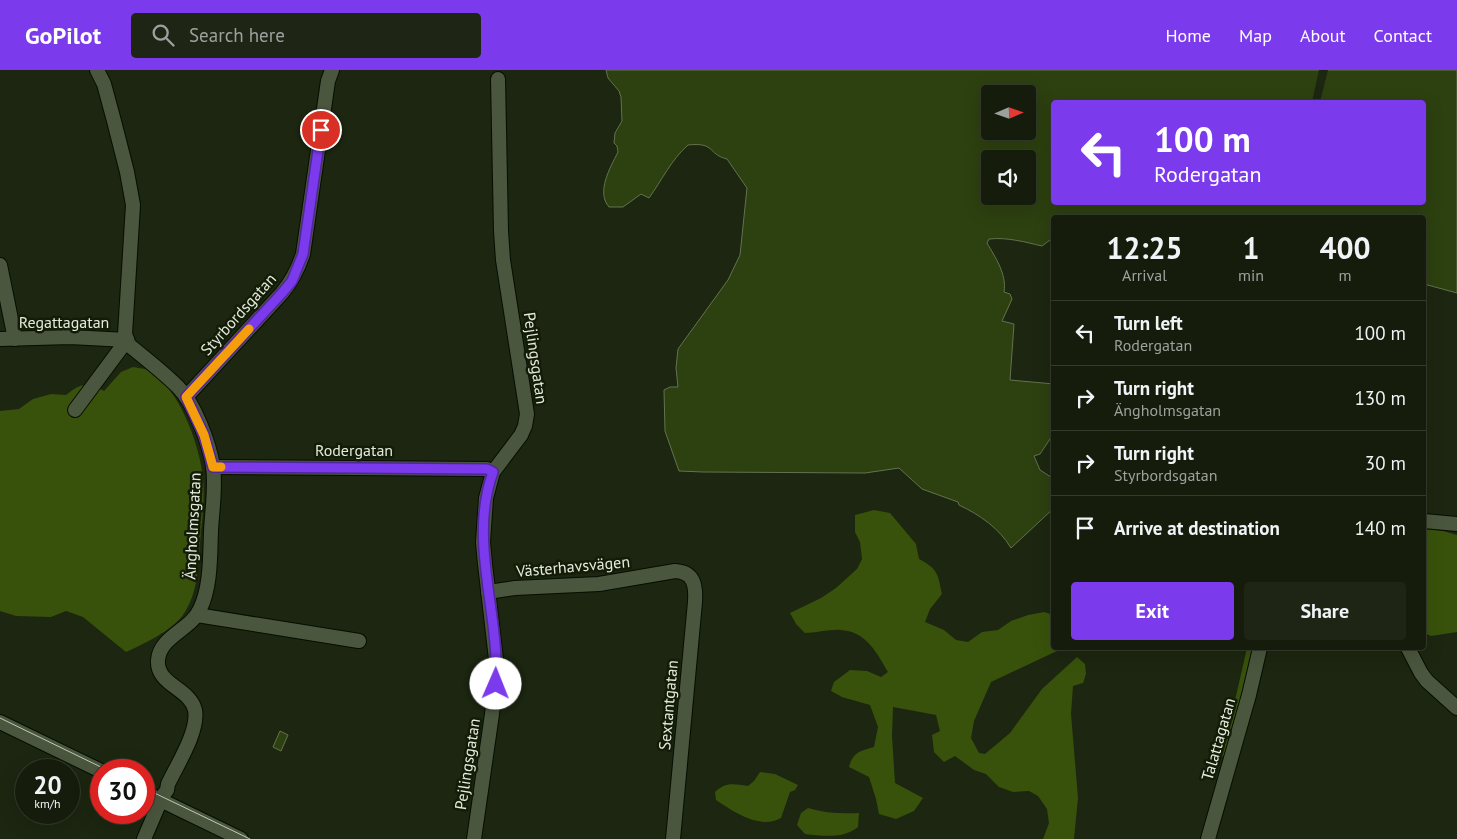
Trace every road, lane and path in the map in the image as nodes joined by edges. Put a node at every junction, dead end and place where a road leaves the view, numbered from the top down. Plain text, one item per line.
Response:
1 (97, 70) edge
2 (332, 70) edge
3 (498, 79) dead end
4 (0, 265) edge
5 (0, 339) edge
6 (15, 339) junction
7 (127, 340) junction
8 (186, 397) junction
9 (75, 410) dead end
10 (213, 467) junction
11 (493, 472) junction
12 (1426, 521) edge
13 (1457, 524) edge
14 (690, 576) joint
15 (488, 592) junction
16 (197, 615) junction
17 (359, 641) dead end
18 (1260, 650) edge
19 (1409, 650) edge
20 (1457, 708) edge
21 (0, 722) edge
22 (90, 766) edge
23 (155, 797) edge
24 (161, 800) junction
25 (144, 839) edge
26 (241, 839) edge
27 (474, 839) edge
28 (673, 839) edge
29 (1208, 839) edge

1 - 7 street
2 - 8 street, Styrbordsgatan
3 - 11 street, Pejlingsgatan
4 - 6 street
5 - 6 street, Regattagatan
6 - 7 street, Regattagatan
7 - 8 street, Ängholmsgatan
7 - 9 street
8 - 10 street, Ängholmsgatan
10 - 11 street, Rodergatan
10 - 16 street, Ängholmsgatan
11 - 15 street, Pejlingsgatan
12 - 13 street
14 - 15 street, Västerhavsvägen
14 - 28 street, Sextantgatan
15 - 27 street, Pejlingsgatan
16 - 17 street
16 - 24 street, Ängholmsgatan
18 - 29 street, Talattagatan
19 - 20 street
21 - 22 street
23 - 24 street
24 - 25 street, Ängholmsgatan
24 - 26 street

